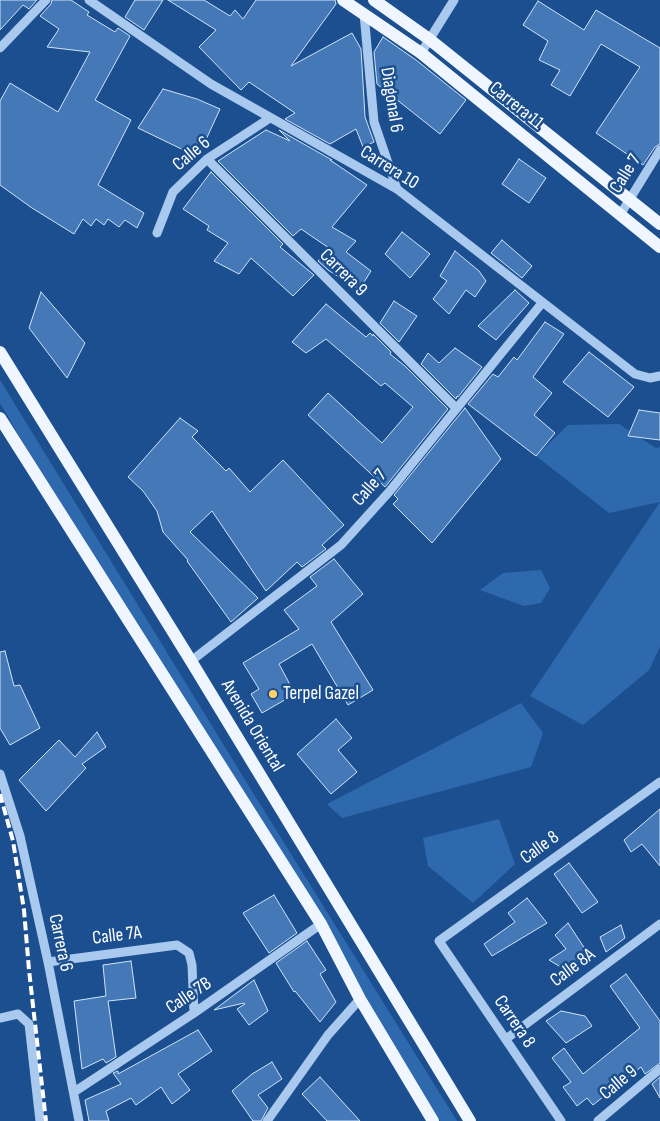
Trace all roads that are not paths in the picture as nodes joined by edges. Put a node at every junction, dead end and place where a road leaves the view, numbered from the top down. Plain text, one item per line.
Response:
1 (46, 0) edge
2 (88, 0) edge
3 (343, 0) edge
4 (374, 0) edge
5 (454, 0) edge
6 (364, 14) junction
7 (429, 39) junction
8 (0, 48) edge
9 (421, 53) junction
10 (270, 118) junction
11 (660, 150) edge
12 (207, 159) junction
13 (397, 189) junction
14 (630, 200) junction
15 (620, 214) junction
16 (660, 224) edge
17 (157, 233) dead end
18 (660, 247) edge
19 (542, 303) junction
20 (0, 352) edge
21 (660, 376) edge
22 (456, 408) junction
23 (0, 421) edge
24 (191, 661) junction
25 (0, 774) edge
26 (660, 782) edge
27 (321, 924) junction
28 (660, 924) edge
29 (439, 941) joint
30 (48, 962) junction
31 (360, 999) junction
32 (194, 1012) junction
33 (0, 1018) edge
34 (506, 1039) junction
35 (660, 1069) edge
36 (74, 1092) junction
37 (40, 1121) edge
38 (79, 1121) edge
39 (267, 1121) edge
40 (433, 1121) edge
41 (470, 1121) edge
42 (561, 1121) edge
43 (598, 1121) edge

1 - 8 street
2 - 10 street, Carrera 10
3 - 6 main road, Carrera 11
4 - 7 main road, Carrera 11
5 - 7 street
6 - 9 main road, Carrera 11
6 - 13 street, Diagonal 6
7 - 9 street
7 - 14 main road, Carrera 11
9 - 15 main road, Carrera 11
10 - 12 street, Calle 6
10 - 13 street, Carrera 10
11 - 14 street, Calle 7
12 - 17 street, Calle 6
12 - 22 street, Carrera 9
13 - 19 street, Carrera 10
14 - 15 street, Calle 7
14 - 16 main road, Carrera 11
15 - 18 main road, Carrera 11
19 - 21 street, Carrera 10
19 - 22 street, Calle 7
20 - 24 main road, Avenida Oriental
22 - 24 street, Calle 7
23 - 27 main road
24 - 41 main road, Avenida Oriental
25 - 30 street, Carrera 6
26 - 29 street, Calle 8
27 - 31 main road
27 - 32 street, Calle 7B
28 - 34 street, Calle 8A
29 - 34 street, Carrera 8
30 - 32 street, Calle 7A
30 - 36 street, Carrera 6
31 - 39 street
31 - 40 main road
32 - 36 street, Calle 7B
33 - 37 street
34 - 42 street, Carrera 8
35 - 43 street, Calle 9
36 - 38 street, Carrera 6

